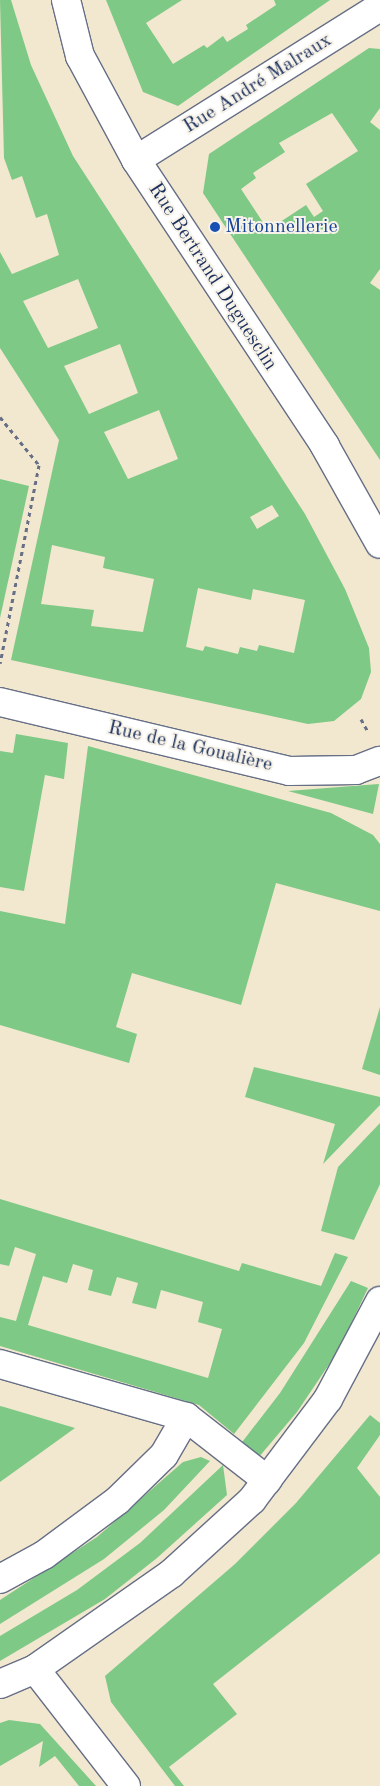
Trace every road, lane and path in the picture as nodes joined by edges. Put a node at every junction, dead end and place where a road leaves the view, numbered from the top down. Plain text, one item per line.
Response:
1 (66, 0) edge
2 (380, 7) edge
3 (136, 160) junction
4 (0, 417) edge
5 (380, 544) edge
6 (0, 663) edge
7 (0, 702) edge
8 (380, 761) edge
9 (380, 1301) edge
10 (0, 1364) edge
11 (186, 1417) junction
12 (267, 1480) junction
13 (0, 1579) edge
14 (36, 1669) junction
15 (0, 1684) edge
16 (126, 1786) edge

1 - 3 street, Rue Bertrand Duguesclin
2 - 3 street, Rue André Malraux
3 - 5 street, Rue Bertrand Duguesclin
4 - 6 path
7 - 8 street, Rue de la Goualière
9 - 12 street
10 - 11 street
11 - 12 street
11 - 13 street
12 - 14 street
14 - 15 street
14 - 16 street

